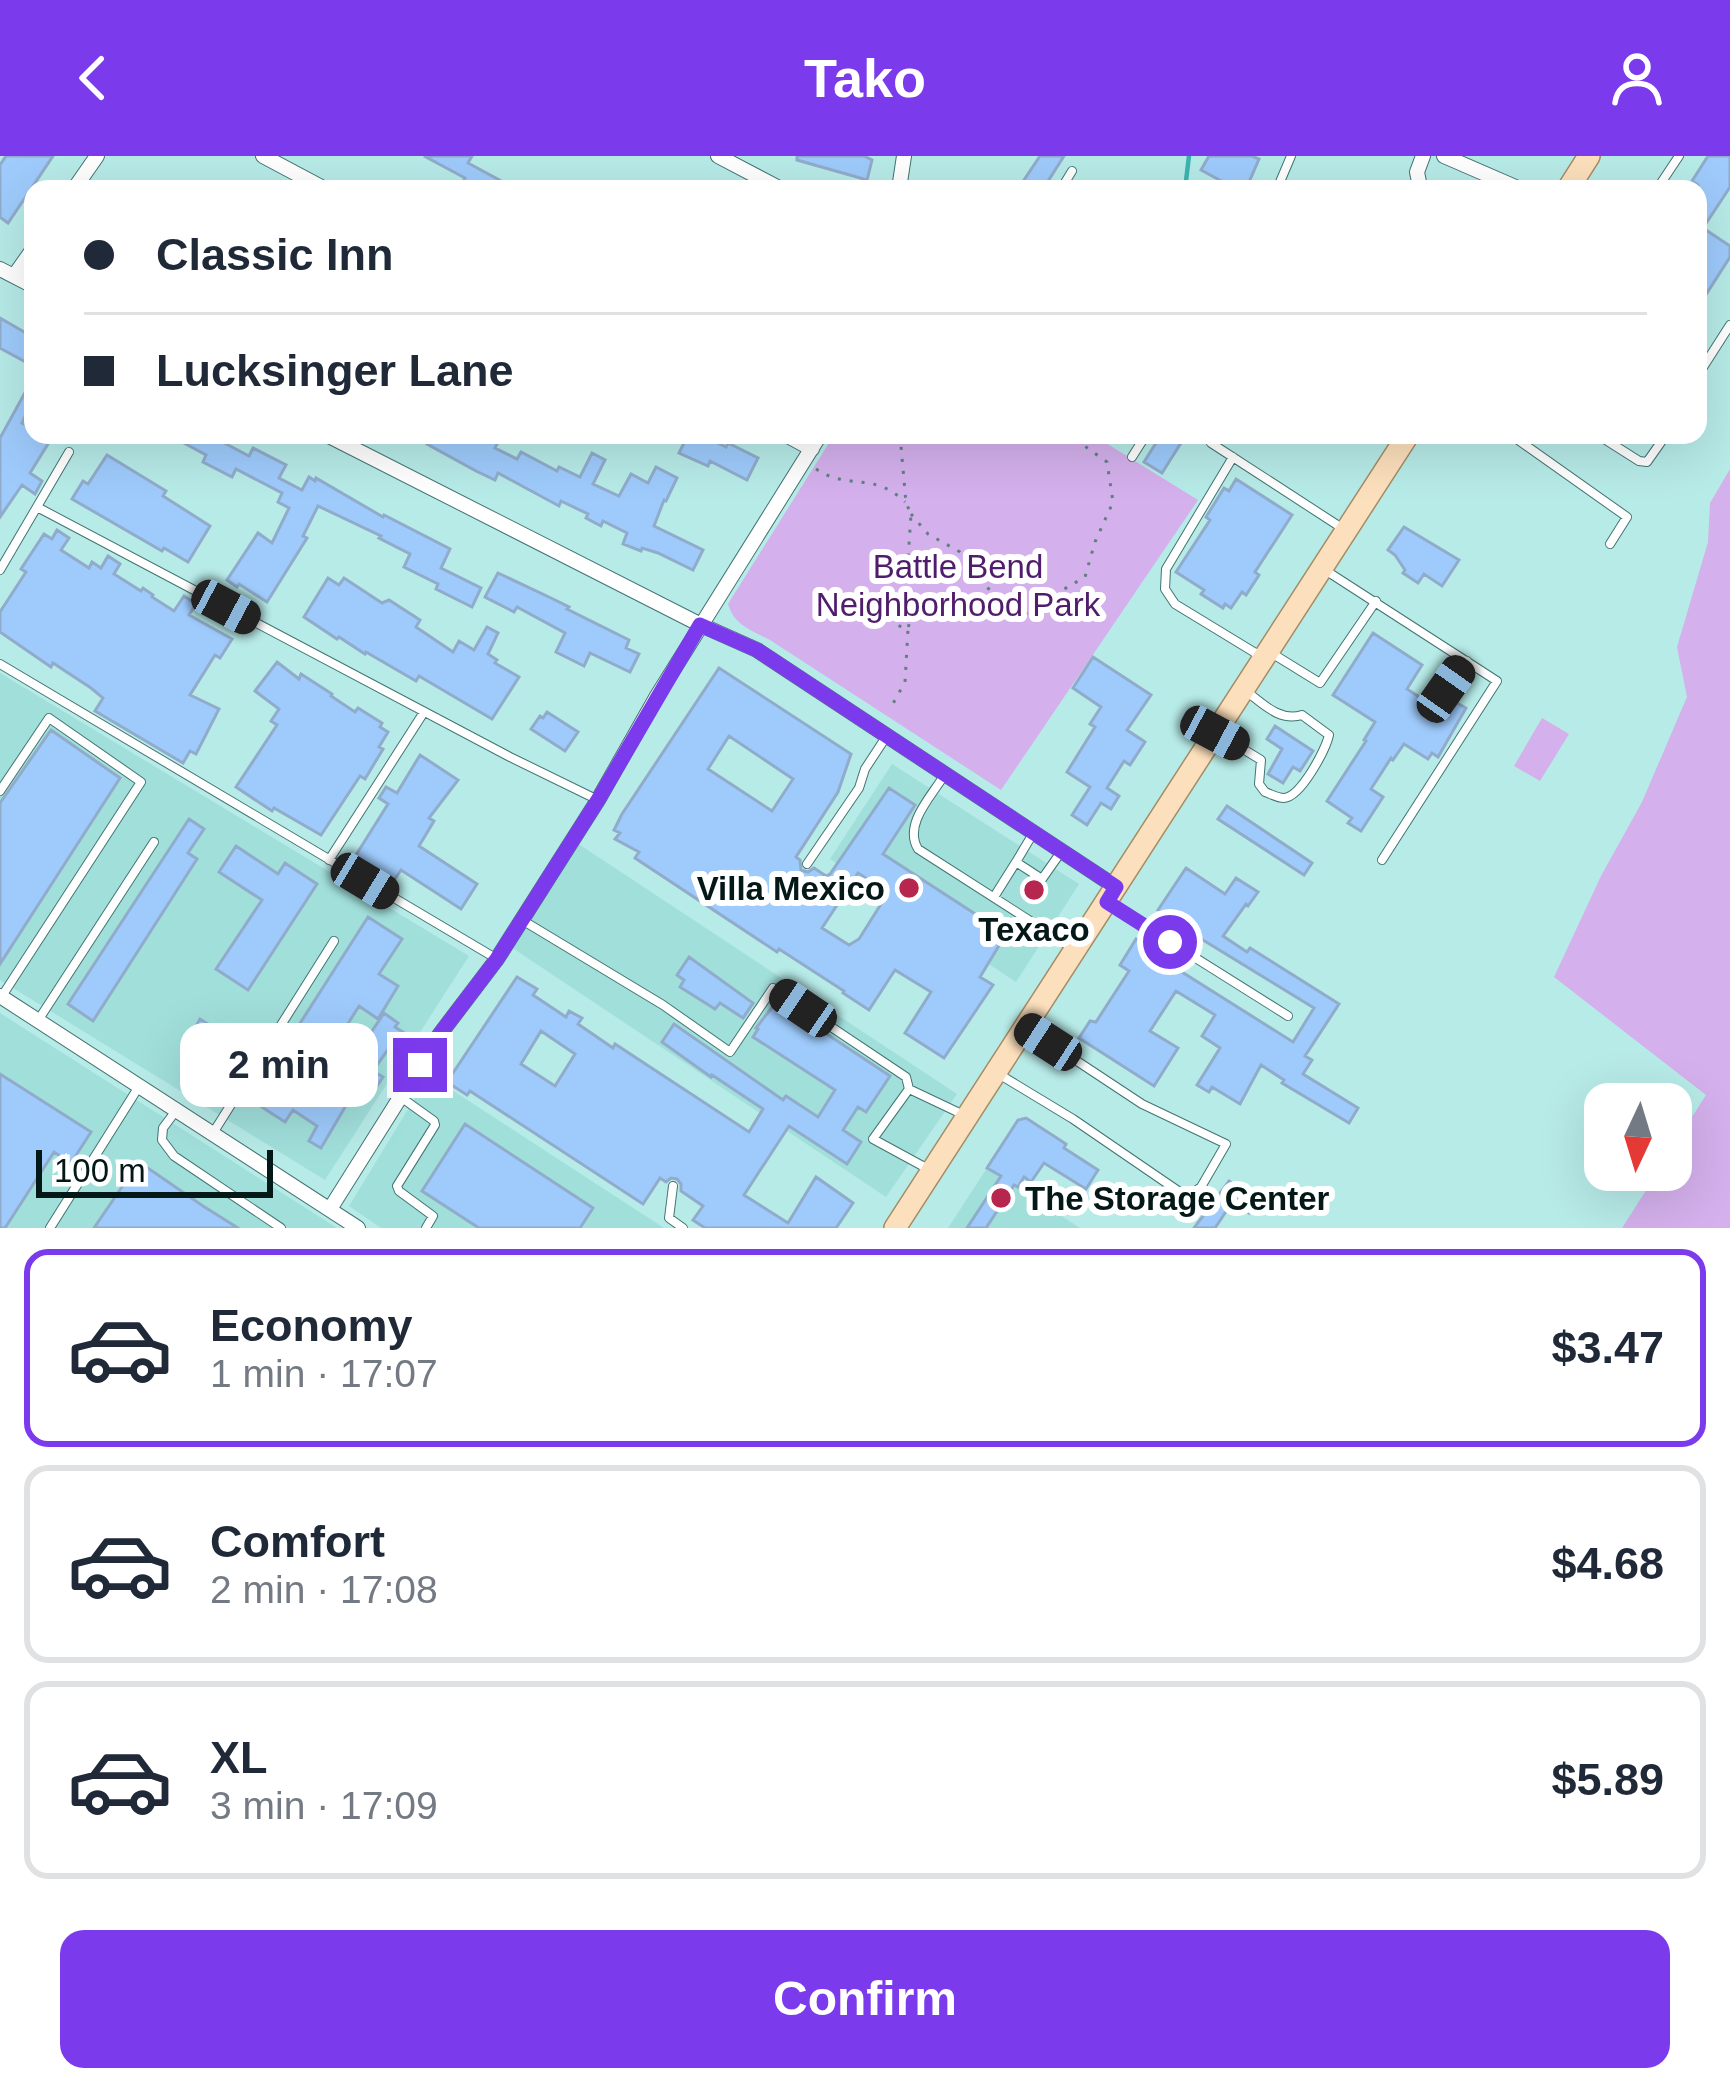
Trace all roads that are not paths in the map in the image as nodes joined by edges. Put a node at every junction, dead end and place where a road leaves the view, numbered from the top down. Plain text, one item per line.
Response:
1 (263, 156) edge
2 (718, 156) edge
3 (1444, 156) edge
4 (1072, 172) dead end
5 (308, 180) edge
6 (764, 180) edge
7 (1067, 180) edge
8 (1499, 180) edge
9 (1730, 325) edge
10 (1707, 361) edge
11 (345, 444) edge
12 (815, 444) edge
13 (1140, 444) edge
14 (1213, 444) edge
15 (1402, 444) edge
16 (1524, 444) edge
17 (1612, 444) edge
18 (1660, 444) edge
19 (69, 452) dead end
20 (1132, 457) dead end
21 (1233, 457) junction
22 (37, 507) junction
23 (1346, 531) junction
24 (1610, 544) dead end
25 (1322, 568) junction
26 (0, 570) edge
27 (1376, 602) junction
28 (700, 625) junction
29 (1266, 654) junction
30 (1466, 661) junction
31 (0, 664) edge
32 (1243, 689) junction
33 (1446, 689) dead end
34 (424, 712) junction
35 (1215, 733) junction
36 (887, 736) junction
37 (945, 774) junction
38 (0, 791) edge
39 (598, 800) junction
40 (1034, 832) junction
41 (154, 842) dead end
42 (1061, 851) junction
43 (329, 860) junction
44 (1382, 860) dead end
45 (1016, 862) junction
46 (807, 864) dead end
47 (1112, 895) junction
48 (994, 897) junction
49 (521, 919) junction
50 (334, 940) dead end
51 (1076, 950) junction
52 (497, 959) junction
53 (0, 997) edge
54 (1288, 1016) dead end
55 (38, 1021) junction
56 (1025, 1028) junction
57 (996, 1072) junction
58 (139, 1086) junction
59 (909, 1090) junction
60 (400, 1097) junction
61 (176, 1110) junction
62 (967, 1117) junction
63 (212, 1134) junction
64 (932, 1171) junction
65 (673, 1186) dead end
66 (334, 1218) edge
67 (50, 1228) edge
68 (281, 1228) edge
69 (358, 1228) edge
70 (427, 1228) edge
71 (683, 1228) edge
72 (895, 1228) edge

1 - 5 street
2 - 6 street
3 - 8 street
4 - 7 lane
9 - 10 lane
11 - 28 street
12 - 28 street
13 - 20 lane
14 - 21 lane
15 - 23 main road
16 - 24 lane
17 - 18 lane
19 - 22 lane
21 - 23 lane
21 - 29 lane
22 - 26 lane
22 - 34 lane
23 - 25 main road
25 - 27 lane
25 - 29 main road
27 - 29 lane
27 - 30 lane
28 - 36 street
28 - 39 street
29 - 32 main road
30 - 33 lane
30 - 44 lane
31 - 43 lane
32 - 35 main road
32 - 35 lane
34 - 39 lane
34 - 43 lane
35 - 47 main road
36 - 37 street
36 - 46 lane
37 - 40 street
37 - 48 lane
38 - 53 lane
39 - 49 street
40 - 42 street
40 - 45 lane
41 - 55 lane
42 - 45 lane
42 - 47 street
43 - 52 lane
45 - 48 lane
47 - 51 main road
47 - 54 lane
48 - 51 lane
49 - 52 street
49 - 59 lane
50 - 63 lane
51 - 56 main road
52 - 60 street
53 - 55 street
55 - 58 street
56 - 57 main road
56 - 57 lane
57 - 62 main road
58 - 61 street
58 - 67 lane
59 - 62 lane
59 - 64 lane
60 - 66 street
60 - 70 lane
61 - 63 street
61 - 68 lane
62 - 64 main road
63 - 66 street
64 - 72 main road
65 - 71 lane
66 - 69 street

